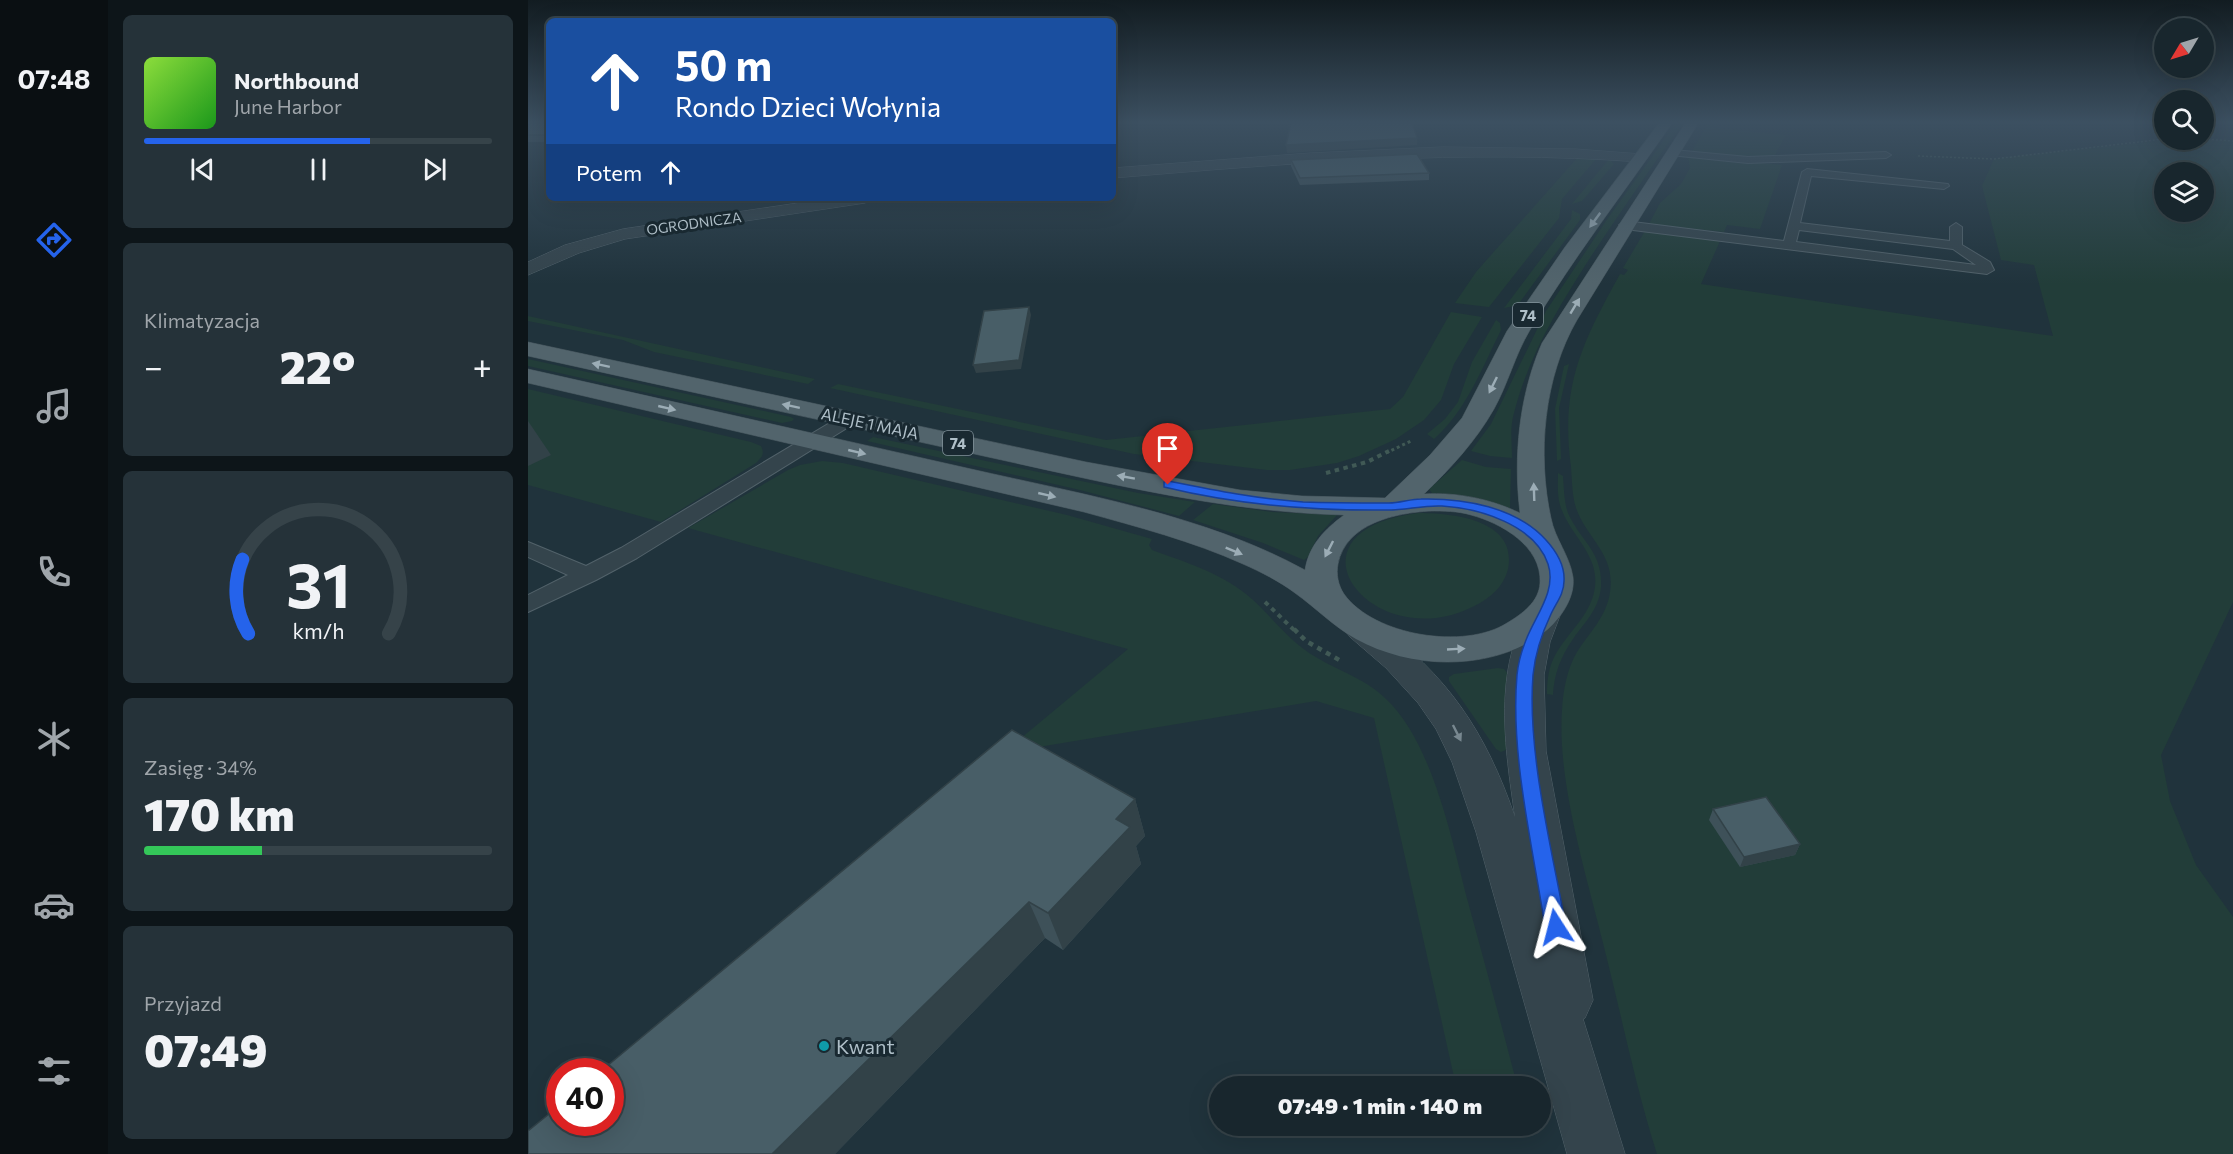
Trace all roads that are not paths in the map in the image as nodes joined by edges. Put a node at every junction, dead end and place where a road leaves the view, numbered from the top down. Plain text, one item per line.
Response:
1 (1628, 176) edge
2 (1657, 176) edge
3 (1806, 176) edge
4 (1845, 176) edge
5 (1944, 186) dead end
6 (845, 201) edge
7 (1625, 225) junction
8 (1795, 226) junction
9 (1956, 226) dead end
10 (1789, 244) junction
11 (1956, 246) junction
12 (528, 269) edge
13 (528, 349) edge
14 (528, 376) edge
15 (849, 419) junction
16 (811, 441) junction
17 (1392, 507) junction
18 (528, 549) edge
19 (1547, 549) junction
20 (588, 574) junction
21 (528, 604) edge
22 (1544, 613) junction
23 (1348, 633) junction
24 (1591, 1134) edge

1 -> 17 main road, 74
2 - 7 main road, 74
3 - 8 lane
4 - 5 lane
6 - 12 street, OGRODNICZA
7 - 10 lane
19 -> 7 main road, 74
8 - 10 lane
8 - 11 lane
9 - 11 lane
10 - 11 lane
15 -> 13 main road, ALEJE 1 MAJA / 74
14 -> 16 main road, ALEJE 1 MAJA / 74
15 - 16 lane
17 -> 15 main road, ALEJE 1 MAJA / 74
16 - 20 lane
16 -> 23 main road, ALEJE 1 MAJA / 74
17 - 19 main road, 74
17 -> 23 main road, 74
18 - 20 lane
19 - 22 main road, 74
20 - 21 lane
23 -> 22 main road, 74
22 - 24 street
23 -> 24 street

